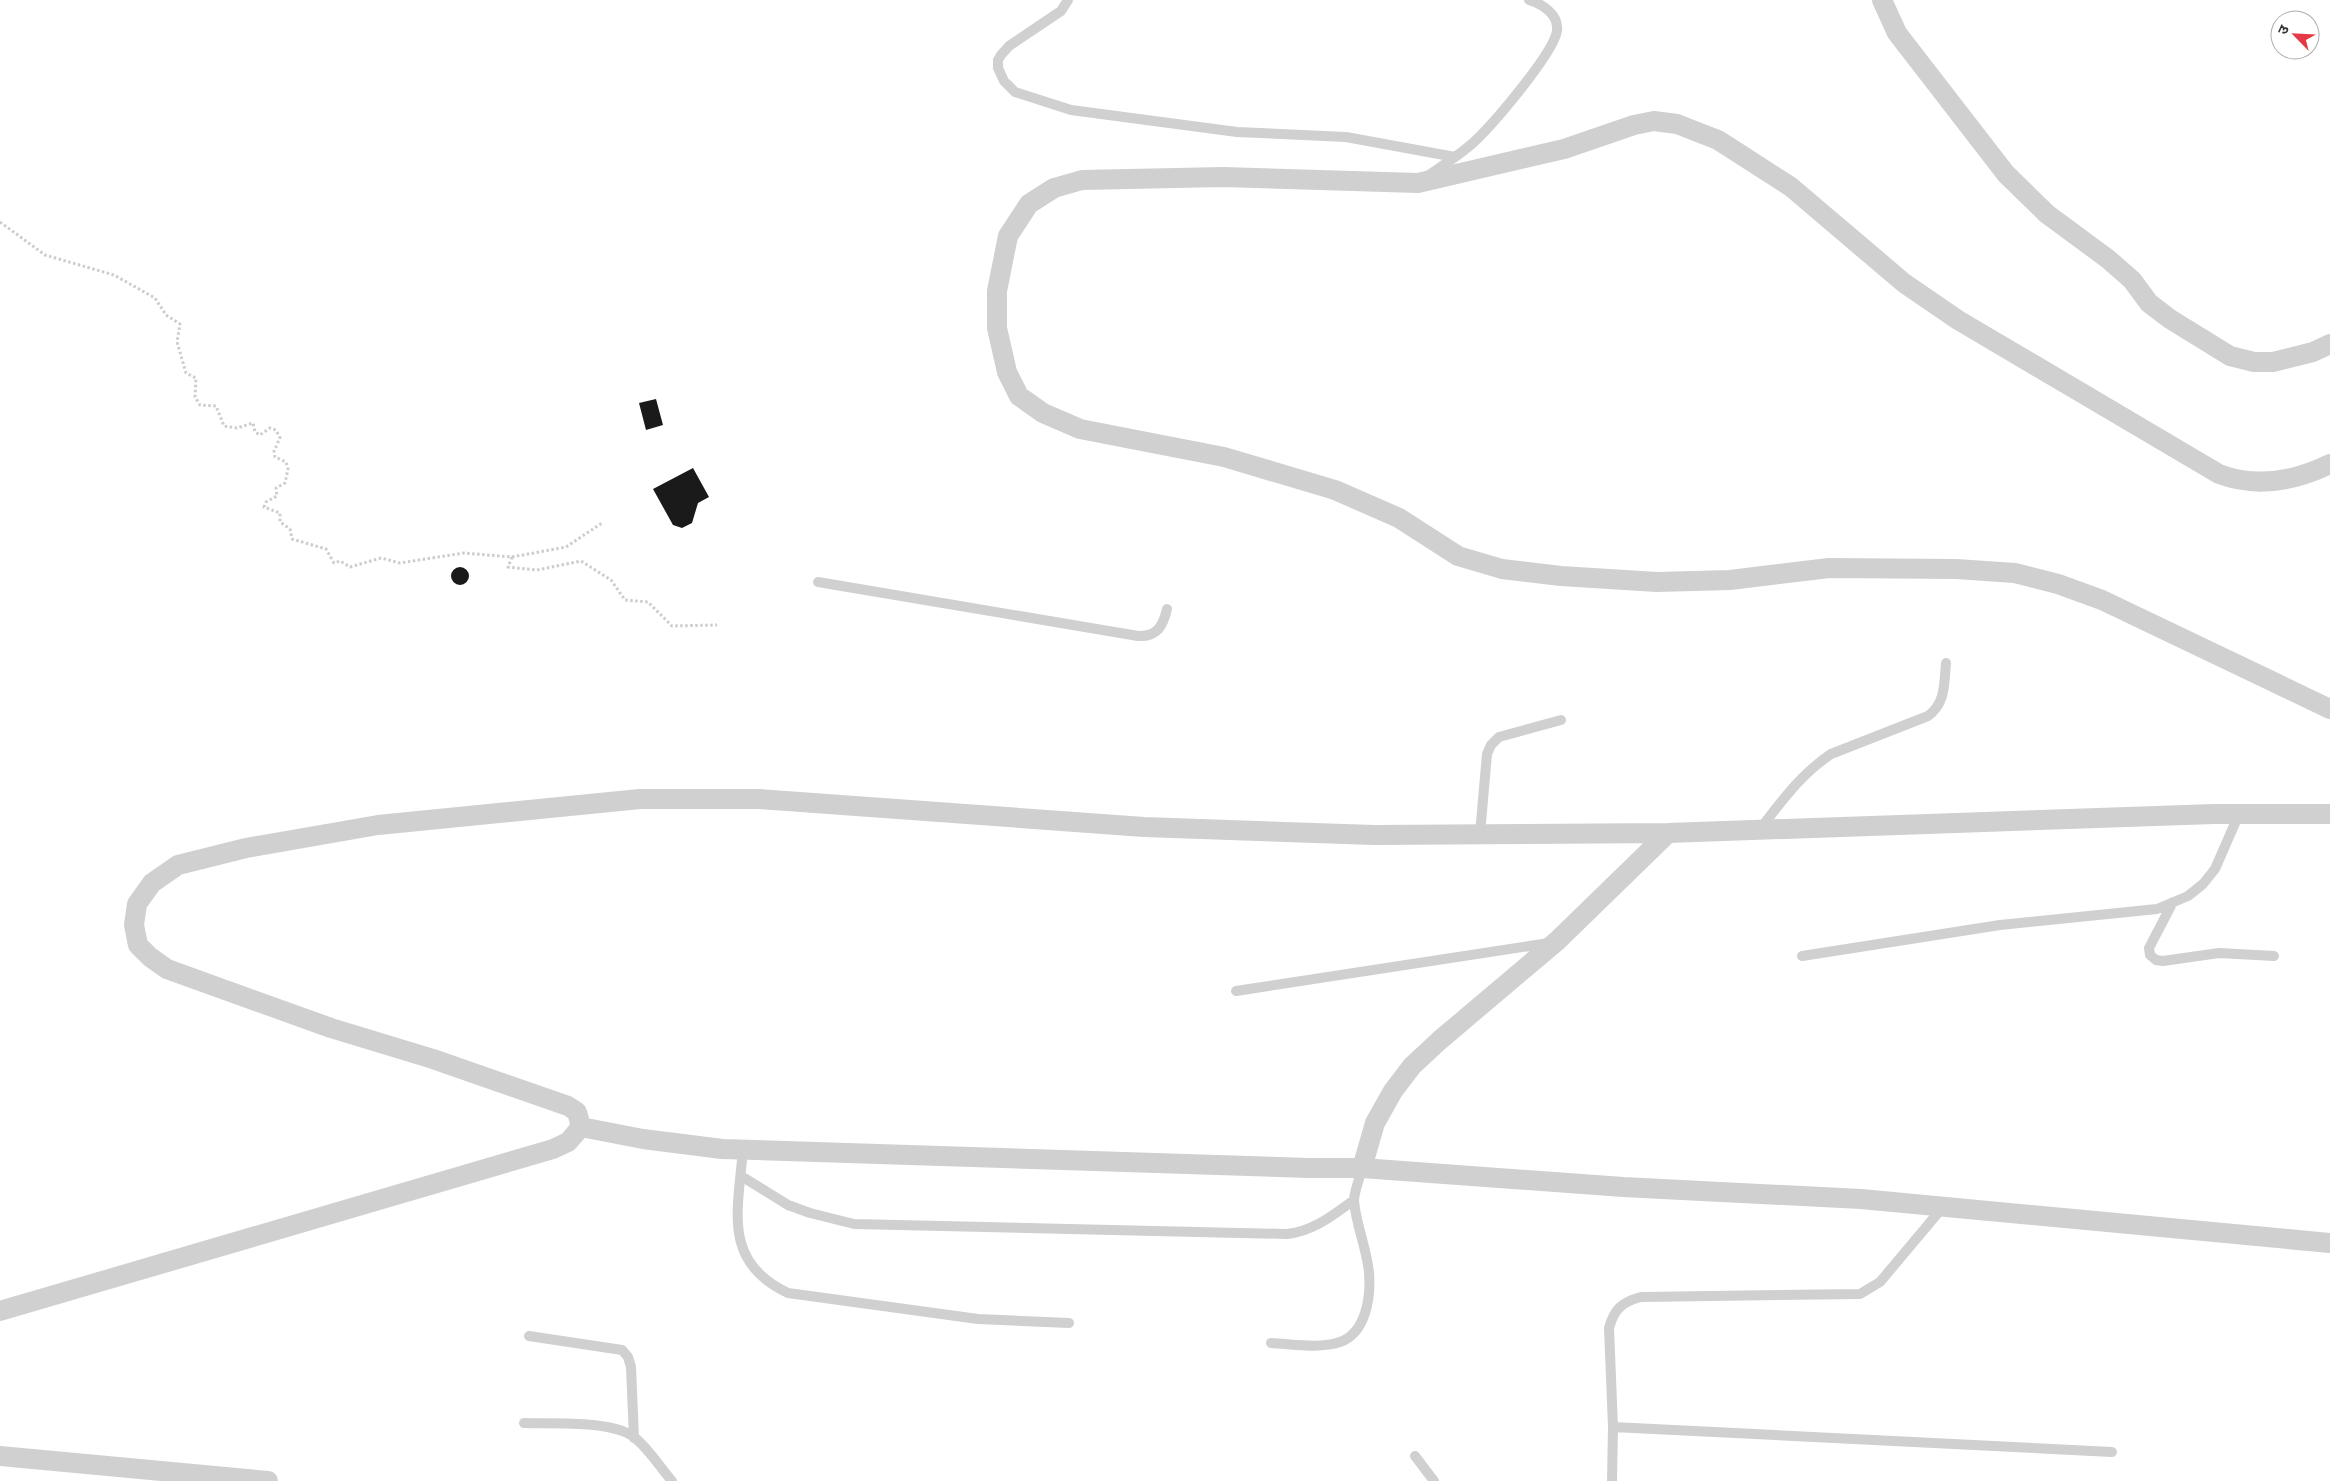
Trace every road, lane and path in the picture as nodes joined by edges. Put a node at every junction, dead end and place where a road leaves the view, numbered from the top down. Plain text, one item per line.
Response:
1 (1068, 0) edge
2 (1529, 0) edge
3 (1882, 0) edge
4 (1455, 157) junction
5 (1418, 183) junction
6 (0, 222) edge
7 (2330, 344) edge
8 (2330, 464) edge
9 (602, 523) dead end
10 (512, 557) junction
11 (818, 582) dead end
12 (1167, 609) dead end
13 (717, 625) dead end
14 (1946, 662) dead end
15 (2330, 709) edge
16 (1561, 720) dead end
17 (2239, 814) junction
18 (2330, 814) edge
19 (1759, 830) junction
20 (1668, 833) junction
21 (1480, 834) junction
22 (2173, 902) junction
23 (1557, 942) junction
24 (1802, 956) dead end
25 (2274, 956) dead end
26 (1236, 992) dead end
27 (582, 1127) junction
28 (743, 1149) junction
29 (1362, 1168) junction
30 (741, 1176) junction
31 (1354, 1200) junction
32 (1943, 1207) junction
33 (2330, 1243) edge
34 (0, 1311) edge
35 (1069, 1324) dead end
36 (529, 1336) dead end
37 (1271, 1343) dead end
38 (524, 1423) dead end
39 (1612, 1427) junction
40 (634, 1438) junction
41 (2112, 1452) dead end
42 (0, 1456) edge
43 (1415, 1456) dead end
44 (268, 1481) edge
45 (672, 1481) edge
46 (1434, 1481) edge
47 (1612, 1481) edge

1 - 4 lane
2 - 4 lane
3 - 7 street
4 - 5 lane
5 - 8 street
5 - 15 street
6 - 10 path
9 - 10 path
10 - 13 path
11 - 12 lane
14 - 19 lane
16 - 21 lane
17 - 18 street
17 - 19 street
17 - 22 lane
19 - 20 street
20 - 21 street
20 - 23 street
21 - 27 street
22 - 24 lane
22 - 25 lane
23 - 26 lane
23 - 29 street
27 - 28 street
27 - 34 street
28 - 29 street
28 - 30 lane
29 - 31 lane
29 - 32 street
30 - 31 lane
30 - 35 lane
31 - 37 lane
32 - 33 street
32 - 39 lane
36 - 40 lane
38 - 40 lane
39 - 41 lane
39 - 47 lane
40 - 45 lane
42 - 44 street
43 - 46 lane

